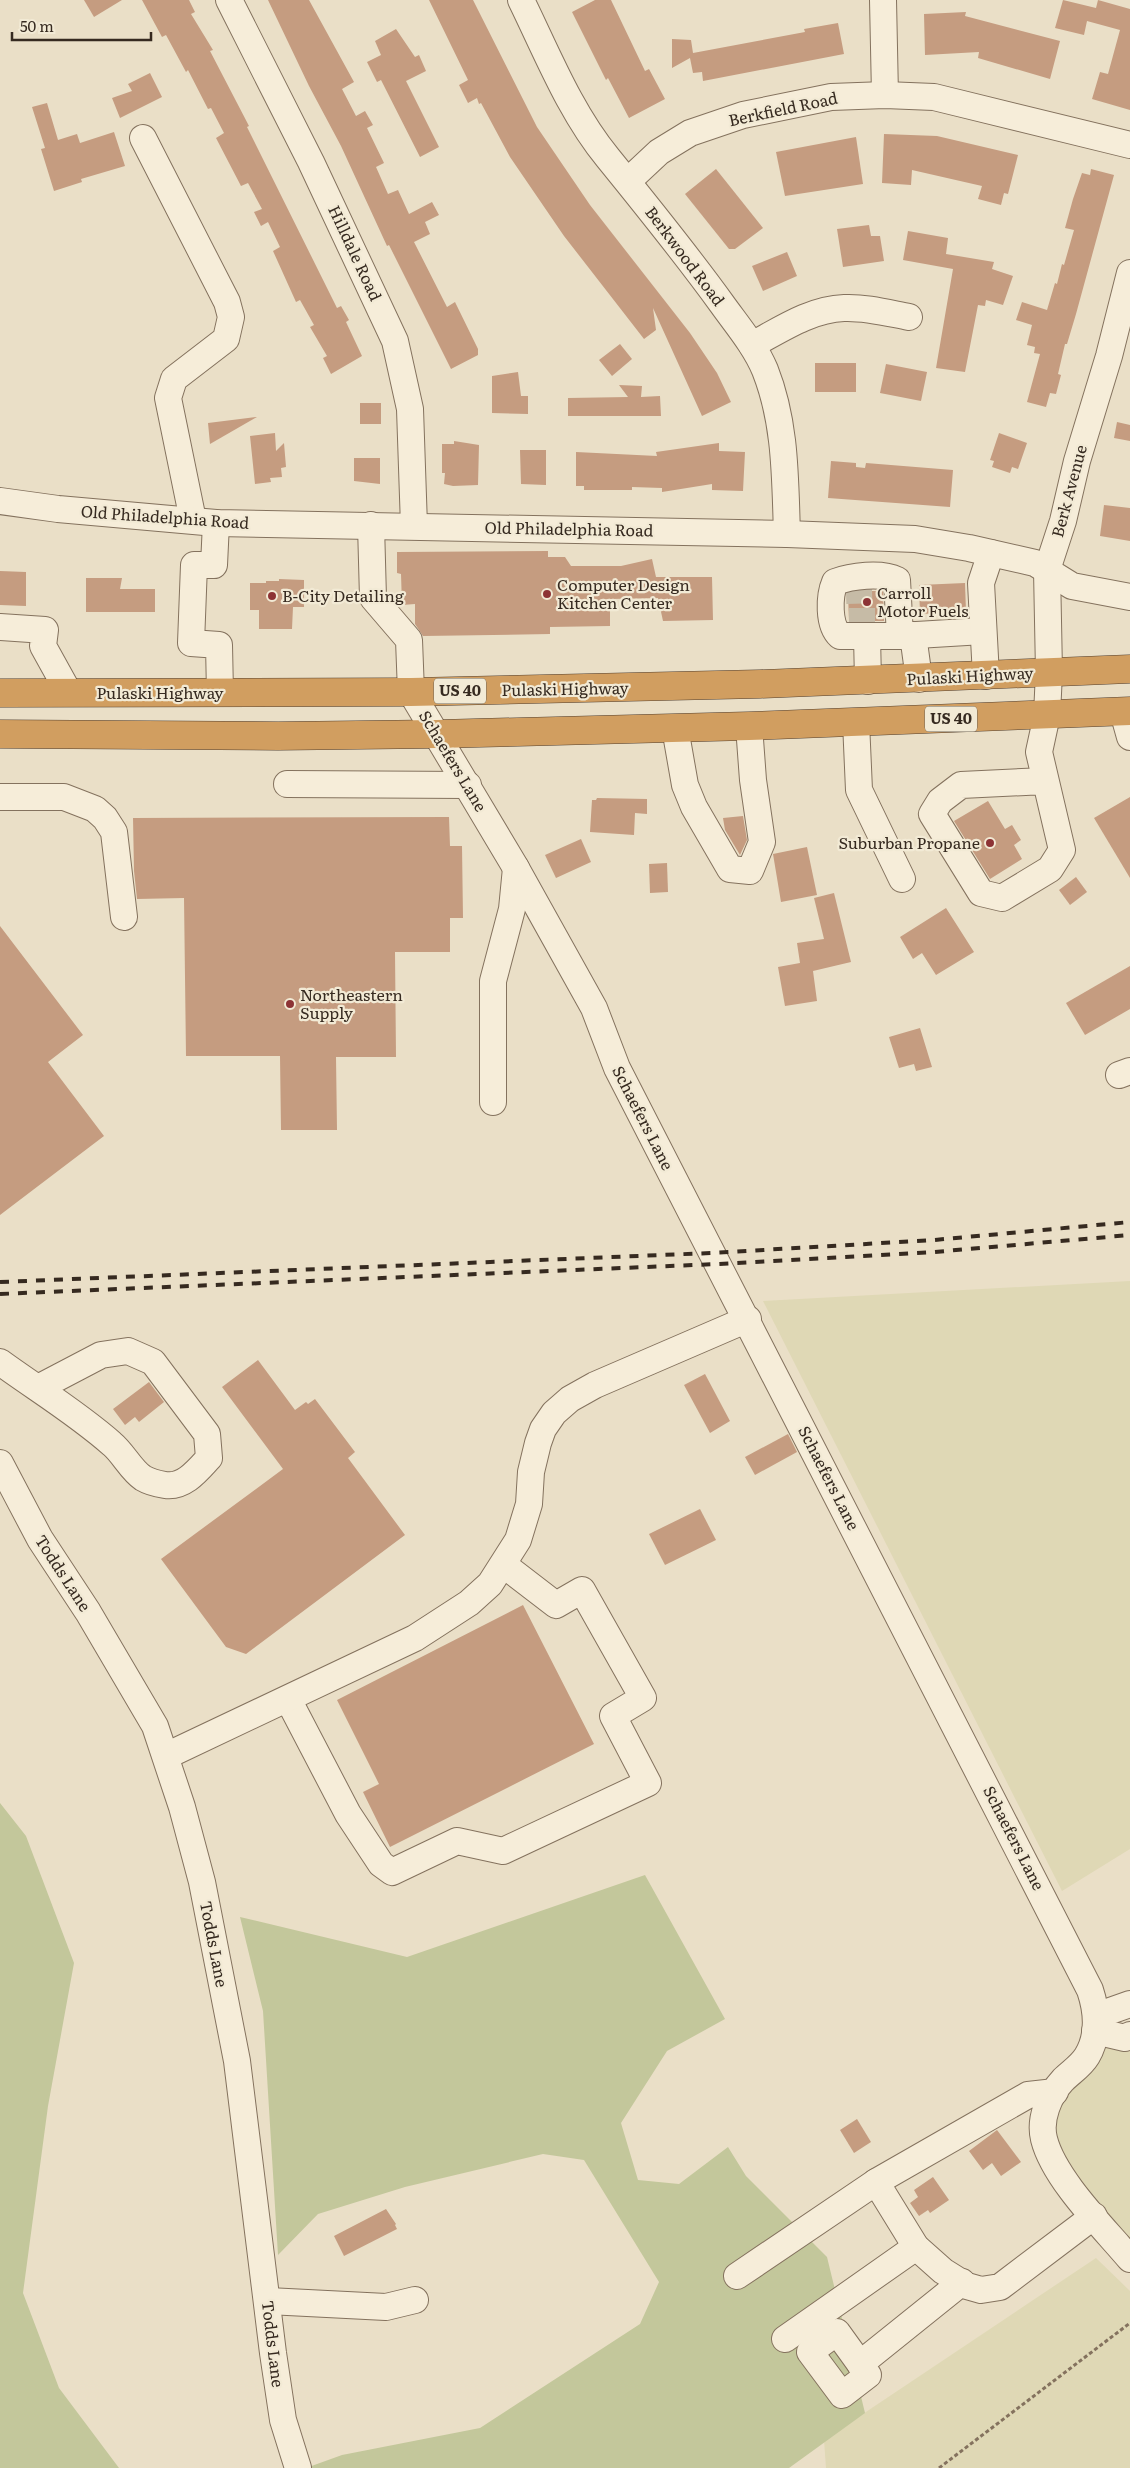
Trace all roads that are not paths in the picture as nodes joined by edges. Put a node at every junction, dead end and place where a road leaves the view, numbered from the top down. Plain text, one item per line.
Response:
1 (228, 0) edge
2 (521, 0) edge
3 (883, 0) edge
4 (885, 95) junction
5 (142, 138) dead end
6 (1130, 146) edge
7 (628, 180) junction
8 (1130, 272) edge
9 (909, 318) dead end
10 (752, 345) junction
11 (0, 501) edge
12 (204, 521) junction
13 (371, 525) junction
14 (414, 526) junction
15 (787, 534) junction
16 (991, 553) junction
17 (1047, 570) junction
18 (1130, 597) edge
19 (871, 612) junction
20 (0, 628) edge
21 (983, 632) junction
22 (1130, 669) edge
23 (1049, 672) junction
24 (986, 676) junction
25 (919, 679) junction
26 (868, 681) junction
27 (411, 692) junction
28 (0, 693) edge
29 (69, 693) junction
30 (220, 694) junction
31 (1047, 715) junction
32 (1128, 720) edge
33 (856, 722) junction
34 (750, 726) junction
35 (674, 728) junction
36 (0, 734) edge
37 (437, 734) junction
38 (1045, 781) junction
39 (287, 784) dead end
40 (468, 785) junction
41 (0, 797) edge
42 (516, 868) junction
43 (902, 879) dead end
44 (124, 916) dead end
45 (493, 1102) dead end
46 (748, 1319) junction
47 (0, 1362) edge
48 (38, 1388) junction
49 (4, 1479) edge
50 (504, 1565) junction
51 (288, 1699) junction
52 (166, 1756) junction
53 (1130, 2004) edge
54 (1096, 2023) junction
55 (1130, 2035) edge
56 (1055, 2092) junction
57 (876, 2182) junction
58 (1094, 2216) junction
59 (916, 2247) junction
60 (1130, 2259) edge
61 (737, 2276) dead end
62 (962, 2282) junction
63 (415, 2300) dead end
64 (268, 2301) junction
65 (785, 2339) dead end
66 (860, 2364) dead end
67 (298, 2468) edge

1 - 14 street, Hilldale Road
2 - 7 street, Berkwood Road
3 - 4 street
4 - 6 street, Berkfield Road
4 - 7 street, Berkfield Road
5 - 12 street
7 - 10 street, Berkwood Road
8 - 17 street, Berk Avenue
9 - 10 street
10 - 15 street, Berkwood Road
11 - 12 street, Old Philadelphia Road
12 - 13 street, Old Philadelphia Road
12 - 30 street
13 - 14 street, Old Philadelphia Road
13 - 27 street
14 - 15 street, Old Philadelphia Road
15 - 16 street, Old Philadelphia Road
16 - 17 street, Old Philadelphia Road
16 - 21 street
17 - 18 street, Old Philadelphia Road
17 - 23 street, Berk Avenue
19 - 21 street
19 - 25 street
19 - 26 street
20 - 29 street
21 - 24 street
22 - 23 highway, Pulaski Highway / US 40
23 - 24 highway, Pulaski Highway / US 40
23 - 31 street, Berk Avenue
24 - 25 highway, Pulaski Highway / US 40
25 - 26 highway, Pulaski Highway / US 40
26 - 27 highway, Pulaski Highway / US 40
27 - 30 highway, Pulaski Highway / US 40
27 - 37 street, Schaefers Lane
28 - 29 highway, Pulaski Highway / US 40
29 - 30 highway, Pulaski Highway / US 40
31 - 32 highway, US 40
31 - 33 highway, US 40
31 - 38 street, Berk Avenue
33 - 34 highway, US 40
33 - 43 street
34 - 35 highway, US 40
34 - 35 street
35 - 37 highway, US 40
36 - 37 highway, US 40
37 - 40 street, Schaefers Lane
38 - 38 street
39 - 40 street
40 - 42 street, Schaefers Lane
41 - 44 street
42 - 45 street
42 - 46 street, Schaefers Lane
46 - 50 street
46 - 54 street, Schaefers Lane
47 - 48 street
48 - 48 street
49 - 52 street, Todds Lane
50 - 51 street
50 - 51 street
51 - 52 street
52 - 64 street, Todds Lane
53 - 54 street
54 - 55 street
54 - 56 street, Schaefers Lane
56 - 57 street
56 - 58 street, Schaefers Lane
57 - 59 street
57 - 61 street
58 - 60 street, Schaefers Lane
58 - 62 street
59 - 62 street
59 - 65 street
62 - 66 street
63 - 64 street
64 - 67 street, Todds Lane

